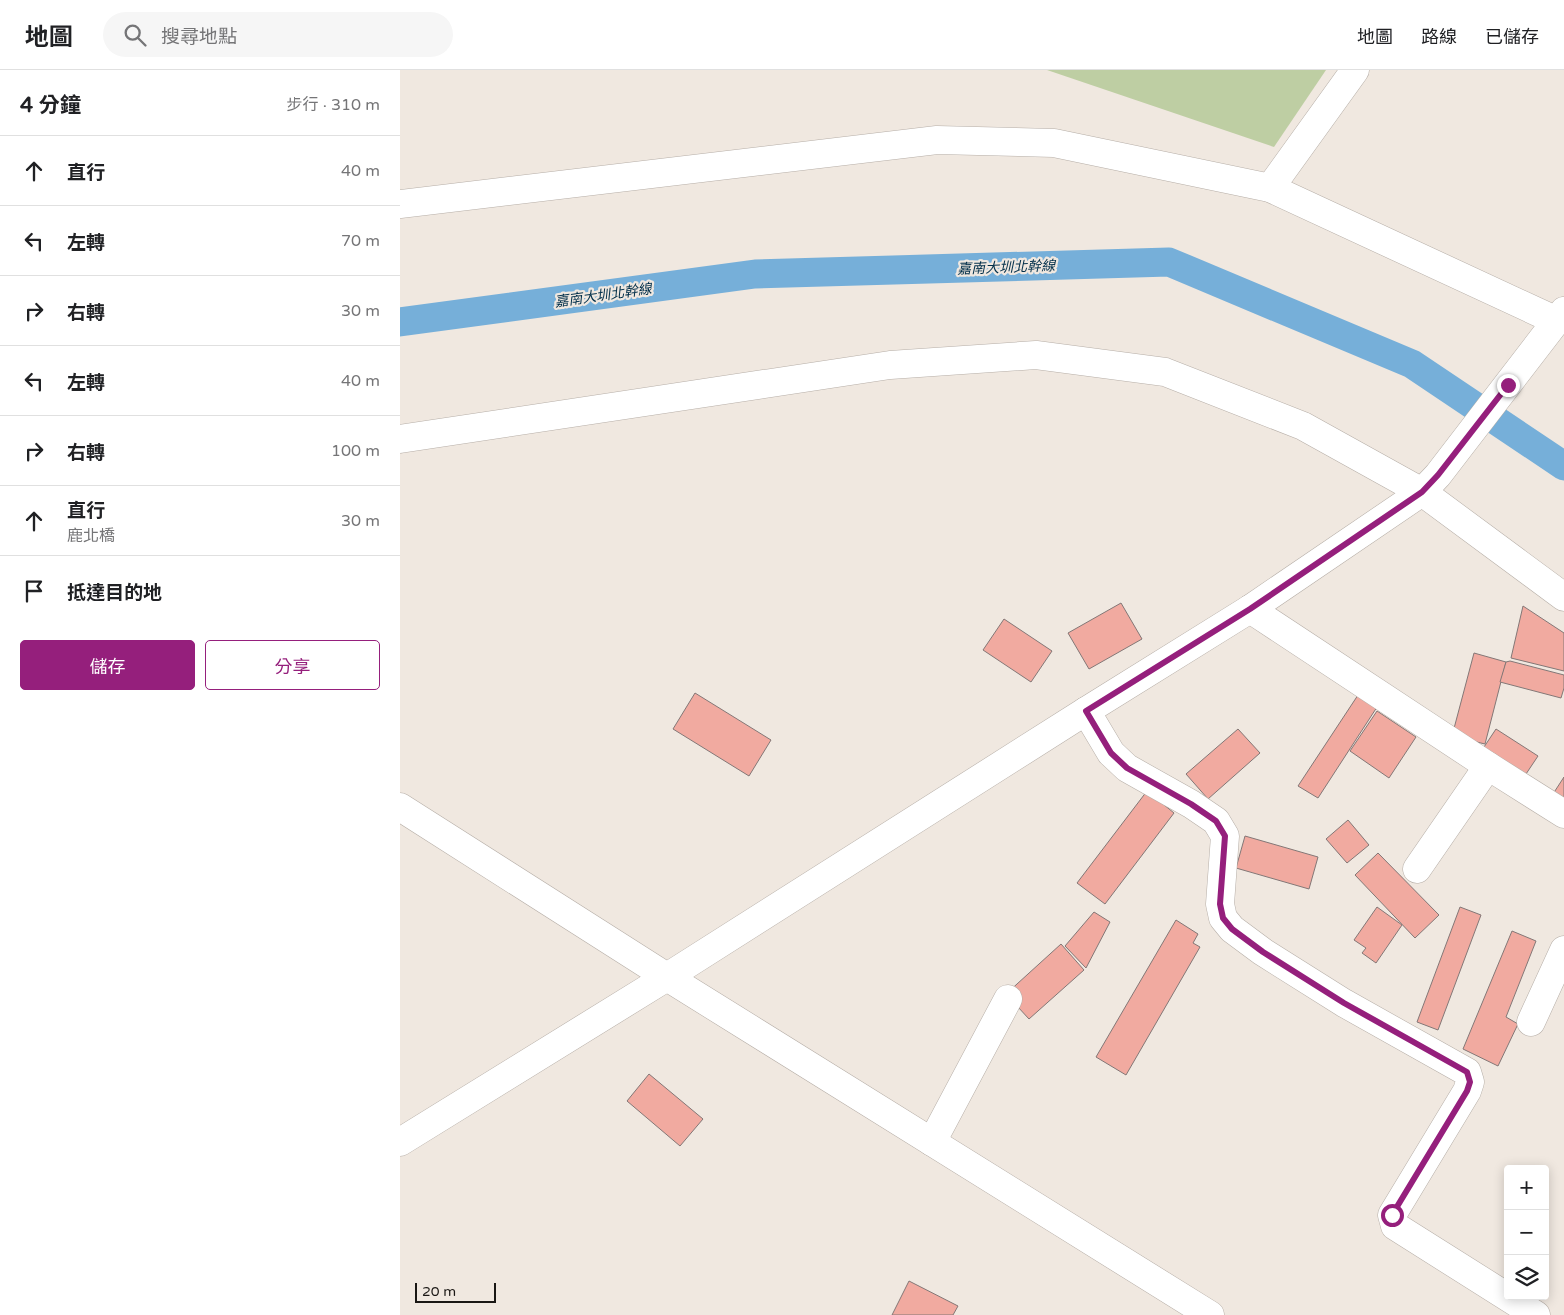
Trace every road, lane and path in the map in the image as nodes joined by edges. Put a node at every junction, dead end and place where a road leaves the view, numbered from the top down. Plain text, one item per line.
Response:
1 (1356, 70) edge
2 (1270, 188) junction
3 (400, 204) edge
4 (1561, 316) edge
5 (400, 439) edge
6 (1430, 484) junction
7 (1564, 597) edge
8 (1250, 609) junction
9 (1086, 711) junction
10 (1488, 766) junction
11 (400, 807) edge
12 (1564, 814) edge
13 (1417, 869) dead end
14 (1564, 950) edge
15 (667, 977) junction
16 (1008, 999) dead end
17 (1531, 1022) dead end
18 (400, 1142) edge
19 (932, 1142) junction
20 (1210, 1315) edge
21 (1536, 1315) edge

1 - 2 main road
2 - 3 main road
2 - 4 main road
4 - 6 main road
5 - 6 main road
6 - 7 main road
6 - 8 main road
8 - 9 main road
8 - 10 main road
9 - 15 main road
9 - 21 main road
10 - 12 main road
10 - 13 main road
11 - 15 main road
14 - 17 main road
15 - 18 main road
15 - 19 main road
16 - 19 main road
19 - 20 main road

